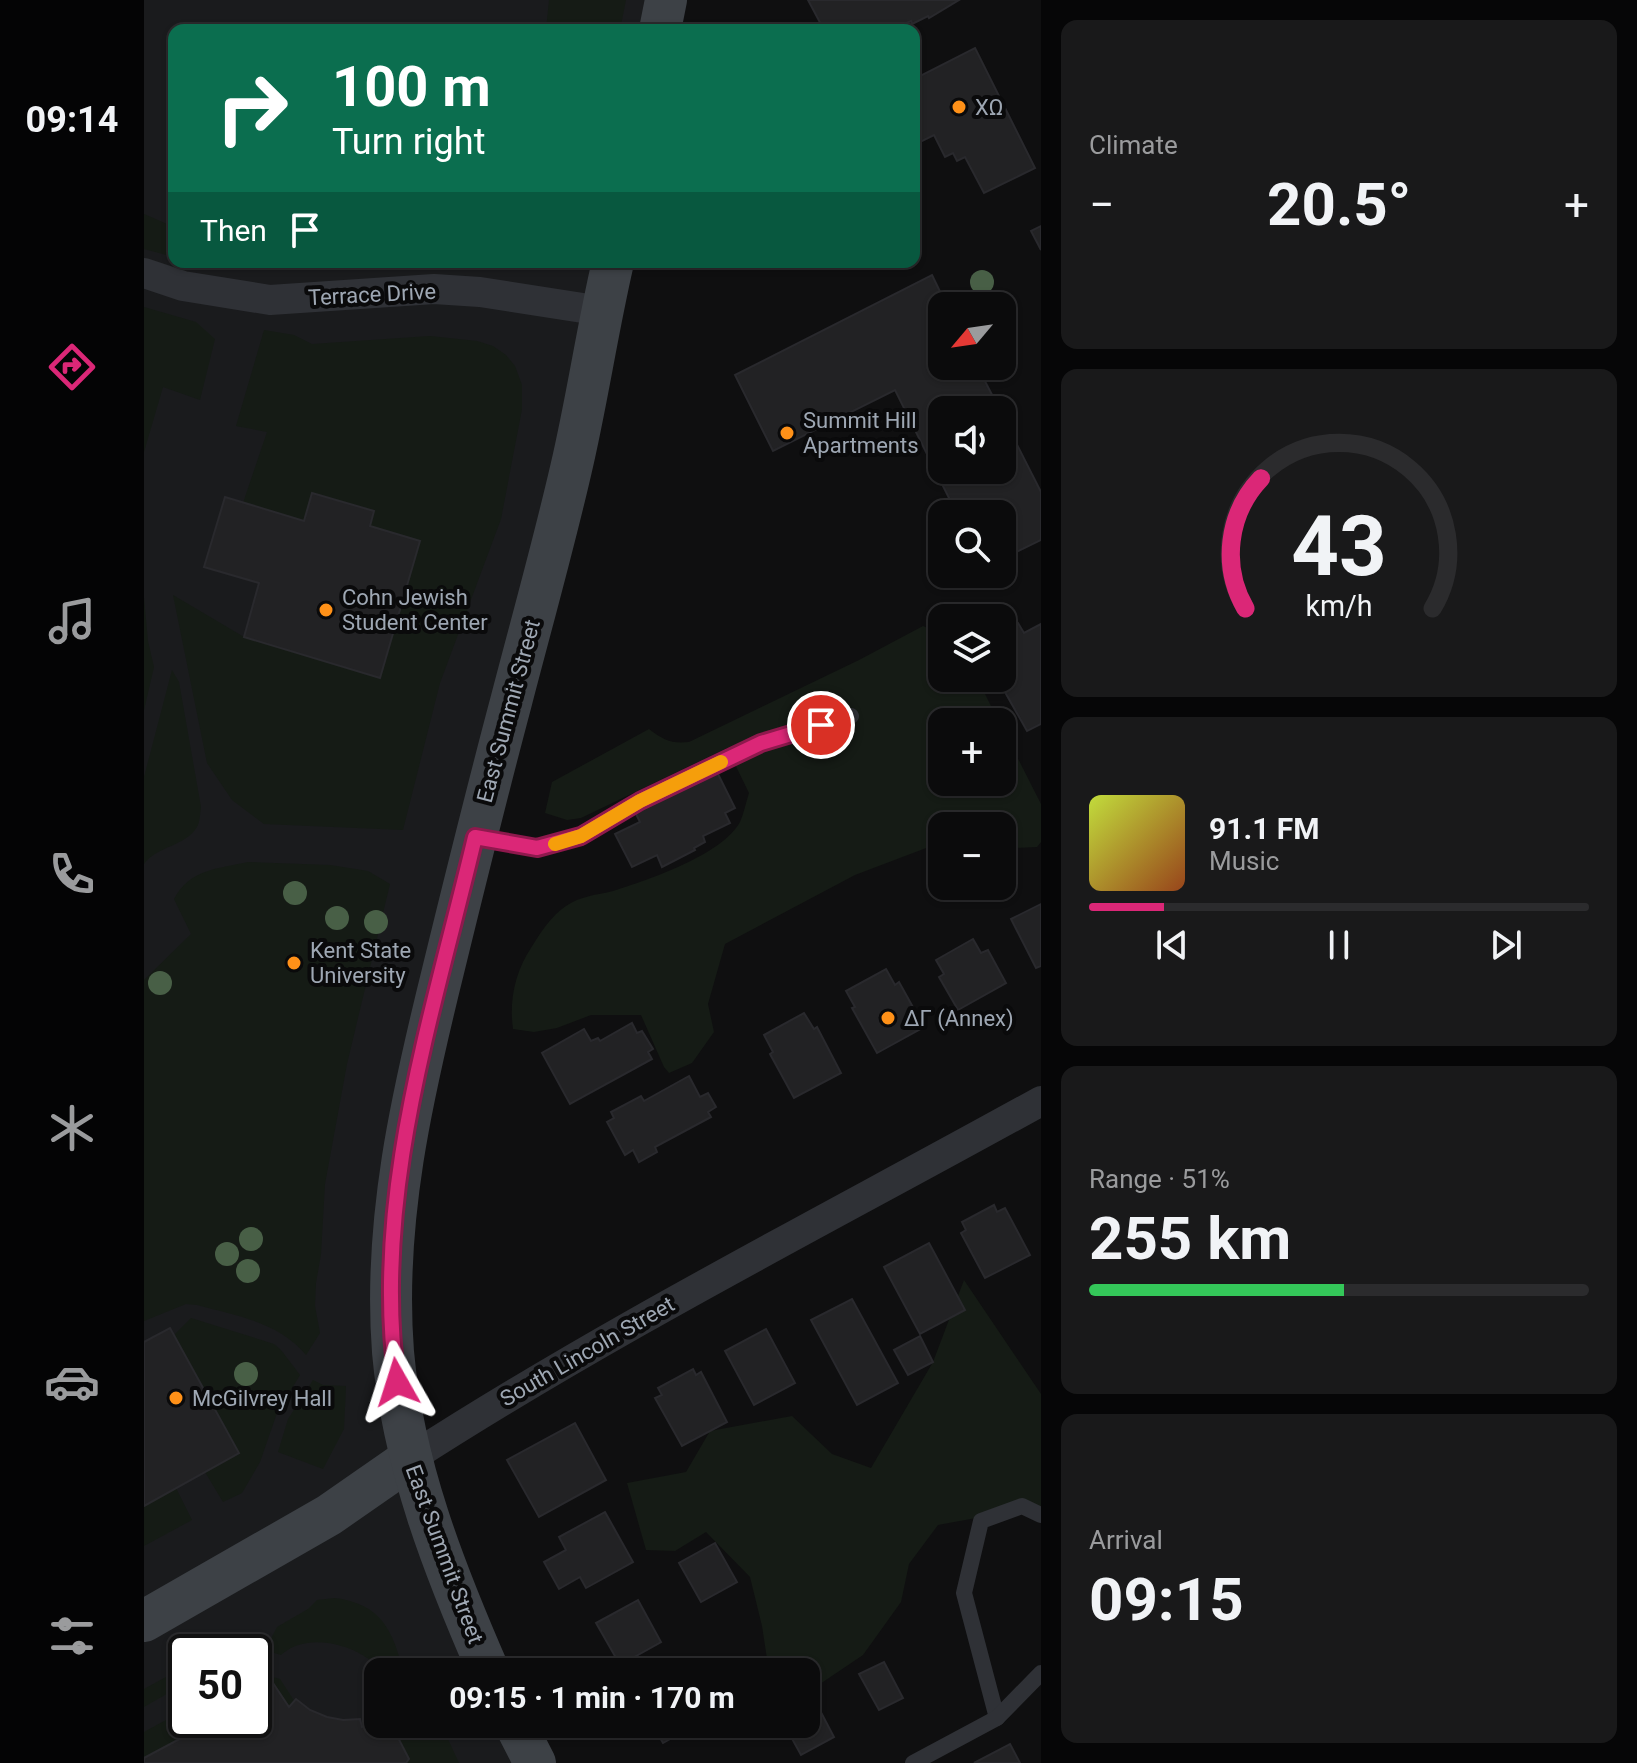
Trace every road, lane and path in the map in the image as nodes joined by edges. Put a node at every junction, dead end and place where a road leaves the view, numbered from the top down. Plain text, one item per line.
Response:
1 (666, 0) edge
2 (661, 24) edge
3 (612, 268) edge
4 (144, 273) edge
5 (602, 311) junction
6 (851, 716) dead end
7 (475, 837) junction
8 (1041, 1101) edge
9 (411, 1458) junction
10 (1041, 1515) edge
11 (144, 1621) edge
12 (483, 1658) edge
13 (1041, 1673) edge
14 (997, 1718) junction
15 (522, 1738) edge
16 (535, 1763) edge
17 (913, 1763) edge

1 - 2 main road
3 - 5 main road, East Summit Street
4 - 5 street, Terrace Drive
5 - 7 main road, East Summit Street
6 - 7 lane
7 - 9 main road, East Summit Street
8 - 9 street, South Lincoln Street
9 - 11 main road, South Lincoln Street
9 - 12 main road, East Summit Street
10 - 14 lane
13 - 14 lane
14 - 17 lane
15 - 16 main road

